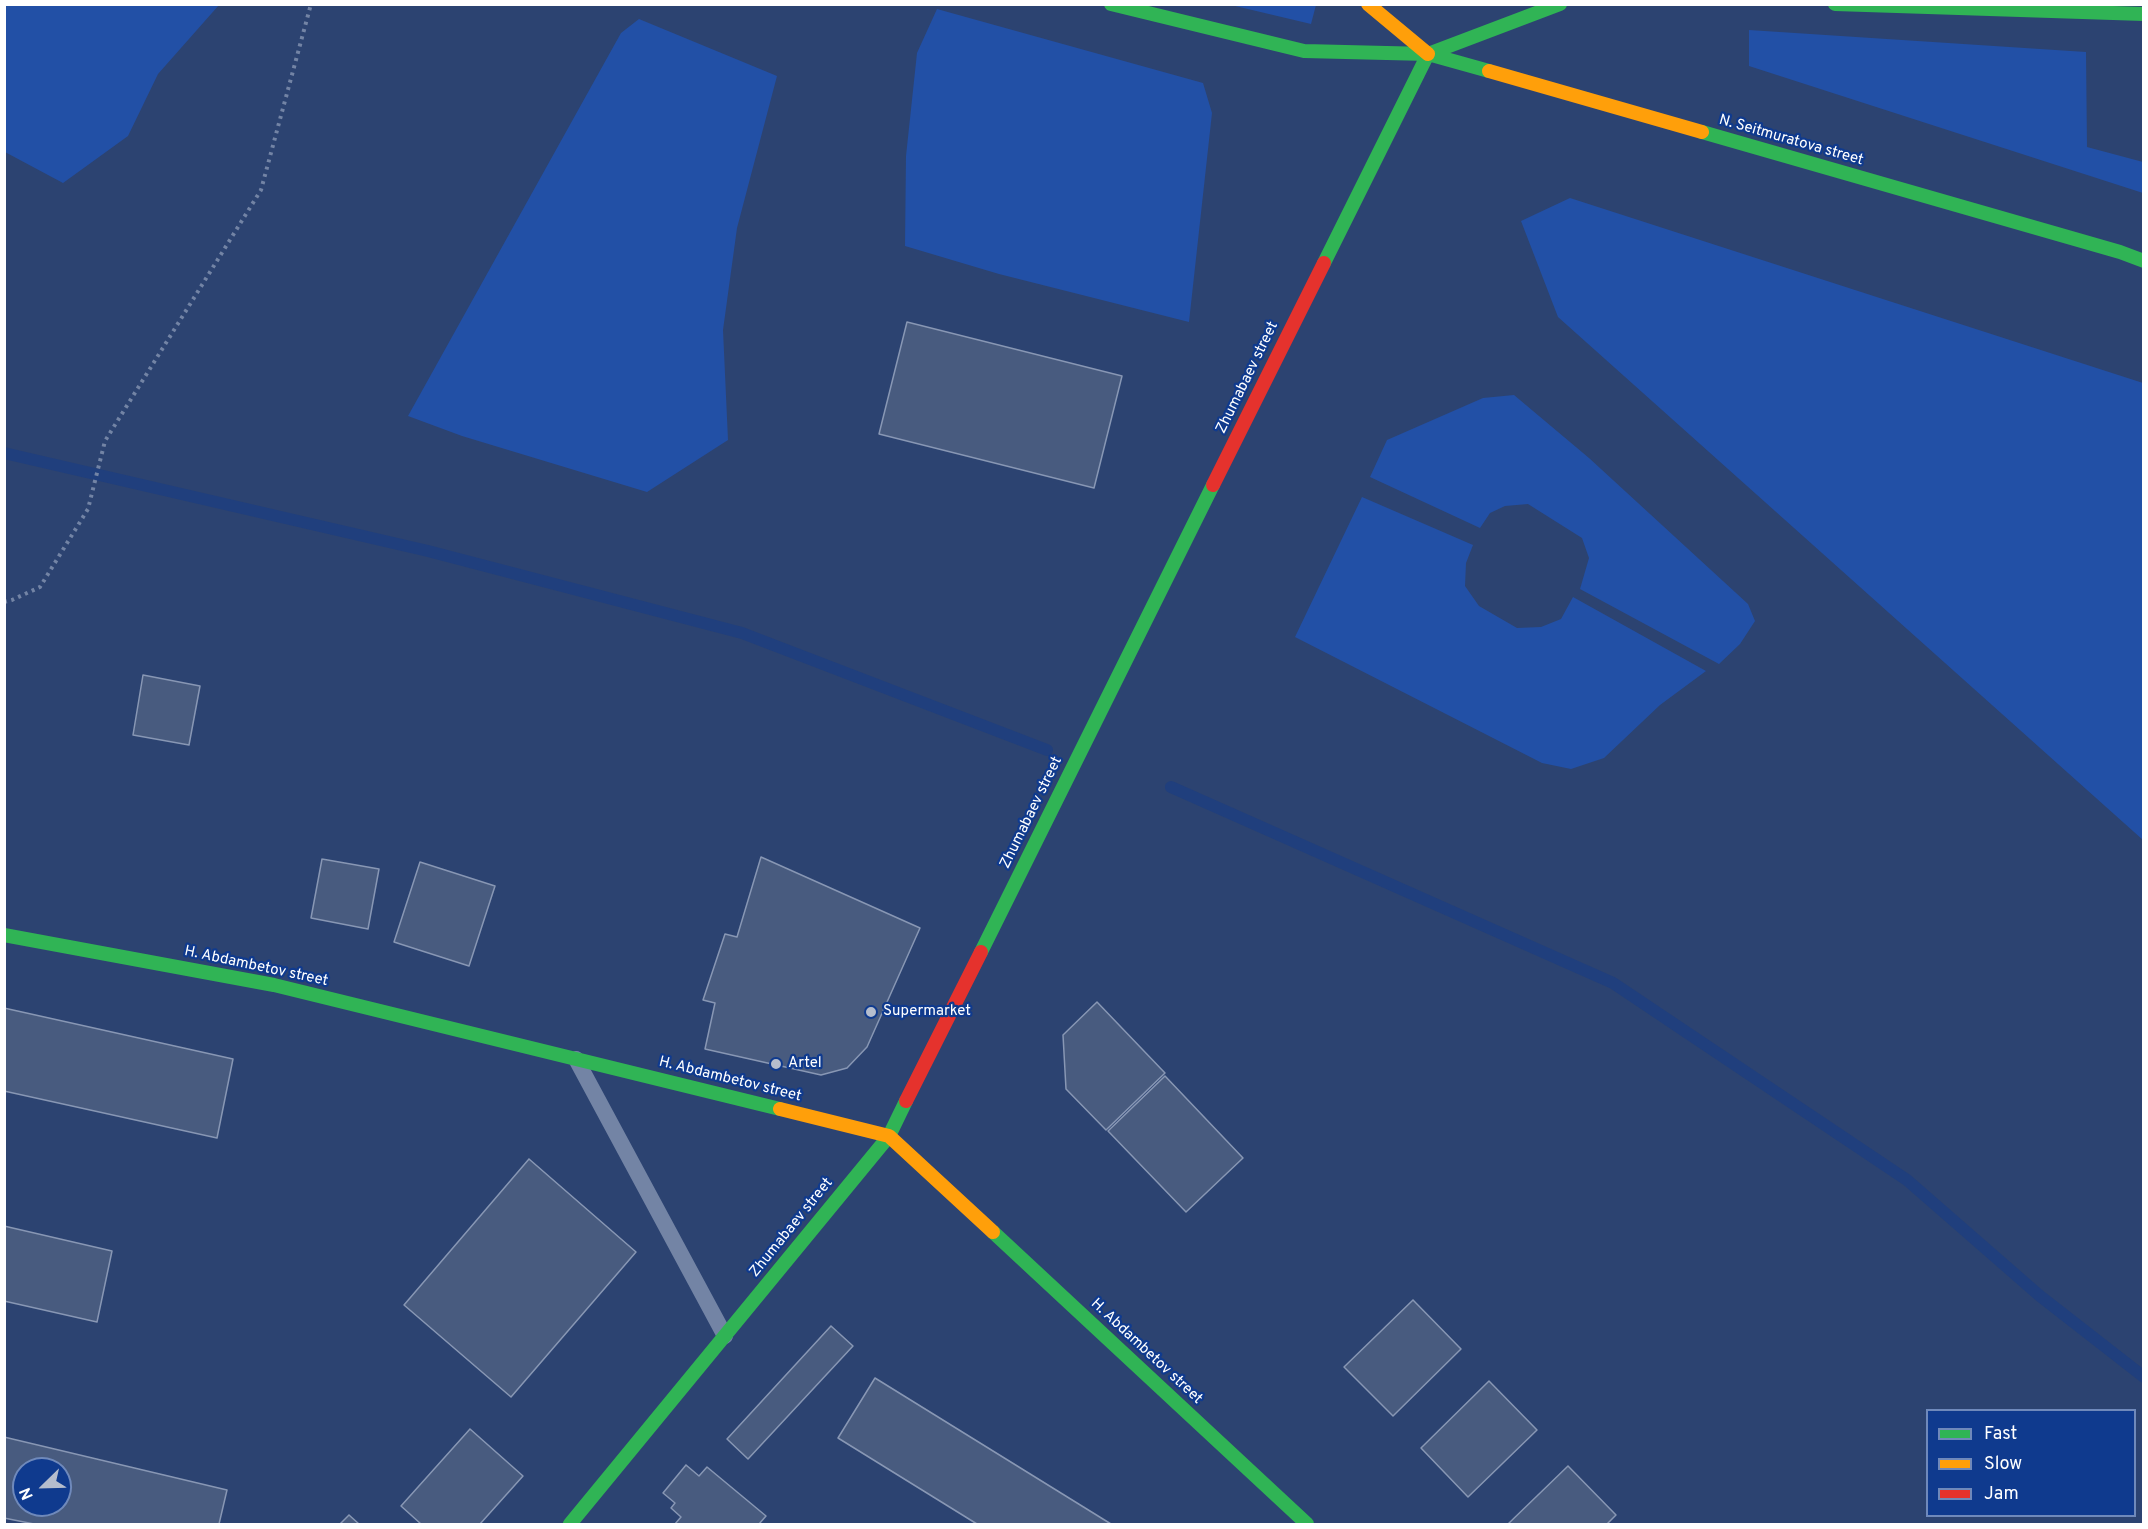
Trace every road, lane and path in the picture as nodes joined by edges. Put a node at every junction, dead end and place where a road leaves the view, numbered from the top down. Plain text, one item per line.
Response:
1 (311, 4) edge
2 (1111, 4) edge
3 (1368, 4) edge
4 (1560, 4) edge
5 (1834, 4) edge
6 (2144, 14) edge
7 (1428, 54) junction
8 (2144, 261) edge
9 (4, 602) edge
10 (4, 934) edge
11 (576, 1059) junction
12 (889, 1136) junction
13 (725, 1336) junction
14 (570, 1524) edge
15 (1307, 1524) edge

1 - 9 path
2 - 7 street
3 - 7 street
4 - 7 street
5 - 6 street
7 - 8 street, N. Seitmuratova street
7 - 12 street, Zhumabaev street
10 - 11 street, H. Abdambetov street
11 - 12 street, H. Abdambetov street
11 - 13 lane
12 - 13 street, Zhumabaev street
12 - 15 street, H. Abdambetov street
13 - 14 street, Zhumabaev street

